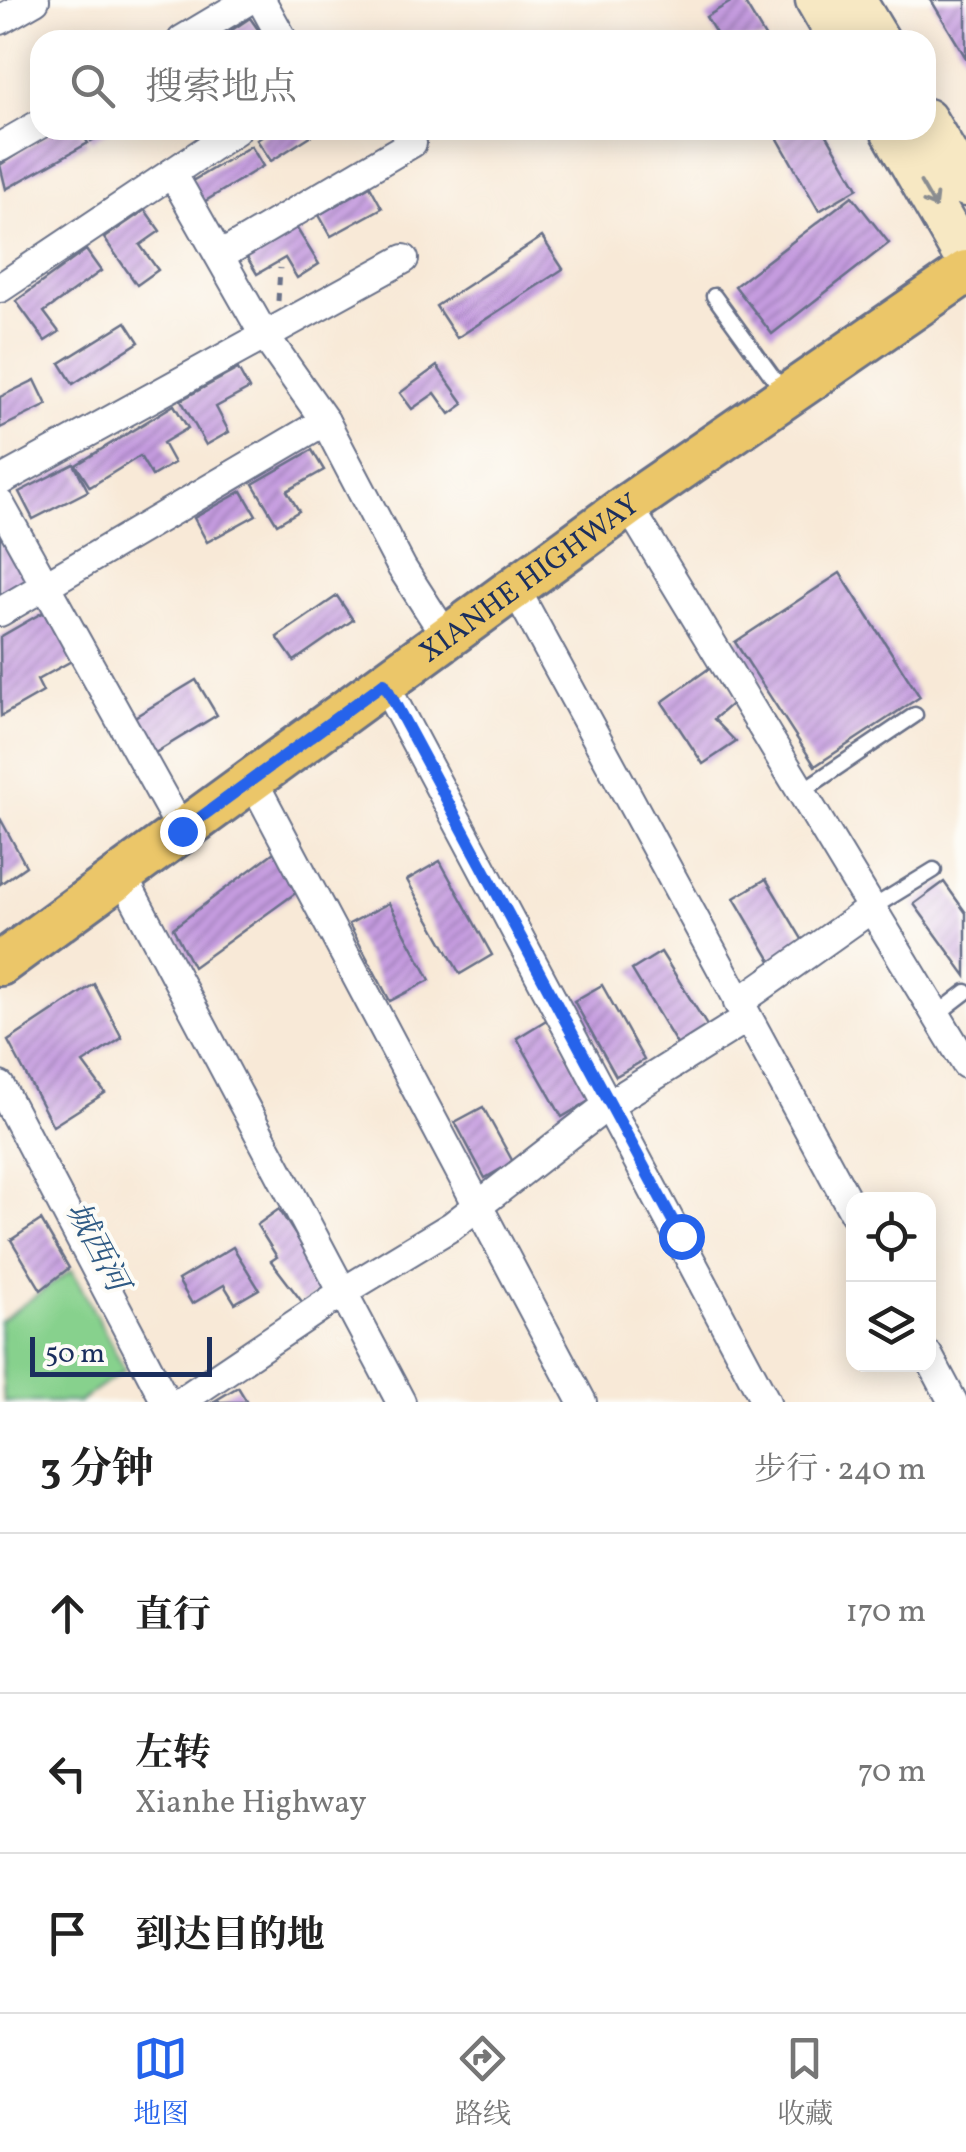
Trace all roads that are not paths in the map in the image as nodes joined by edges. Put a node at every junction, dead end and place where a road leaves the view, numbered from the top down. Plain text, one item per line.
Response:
1 (34, 0) edge
2 (250, 0) edge
3 (261, 0) edge
4 (816, 0) edge
5 (855, 0) edge
6 (0, 20) edge
7 (199, 30) edge
8 (278, 30) edge
9 (833, 30) edge
10 (873, 30) edge
11 (30, 130) edge
12 (936, 136) edge
13 (221, 140) edge
14 (897, 140) edge
15 (412, 143) dead end
16 (0, 147) edge
17 (172, 173) junction
18 (966, 186) edge
19 (220, 256) junction
20 (404, 259) dead end
21 (966, 260) edge
22 (966, 272) edge
23 (0, 288) edge
24 (714, 296) dead end
25 (263, 334) junction
26 (787, 396) junction
27 (324, 421) junction
28 (0, 481) edge
29 (0, 504) edge
30 (628, 505) junction
31 (44, 587) junction
32 (514, 588) junction
33 (0, 612) edge
34 (447, 638) junction
35 (384, 683) junction
36 (915, 714) dead end
37 (252, 780) junction
38 (802, 792) junction
39 (182, 831) junction
40 (934, 870) dead end
41 (122, 876) junction
42 (872, 908) junction
43 (0, 964) edge
44 (966, 992) edge
45 (743, 1010) junction
46 (936, 1015) junction
47 (966, 1064) edge
48 (0, 1086) edge
49 (608, 1105) junction
50 (846, 1197) edge
51 (477, 1205) junction
52 (343, 1292) junction
53 (936, 1371) edge
54 (166, 1402) edge
55 (180, 1402) edge
56 (401, 1402) edge
57 (582, 1402) edge
58 (766, 1402) edge
59 (953, 1402) edge

1 - 6 street
2 - 7 street
3 - 8 street
4 - 9 main road
5 - 10 main road
11 - 16 street
12 - 18 main road
13 - 17 street
14 -> 21 main road
15 - 19 street
17 - 19 street
17 - 23 street
19 - 25 street
20 - 25 street
22 - 26 main road, XIANHE HIGHWAY
24 - 26 lane
25 - 27 street
25 - 28 street
26 - 30 main road, XIANHE HIGHWAY
27 - 31 street
27 - 34 street
29 - 31 street
30 - 32 main road, XIANHE HIGHWAY
30 - 38 street
31 - 33 street
31 - 39 street
32 - 34 main road, XIANHE HIGHWAY
32 - 45 street
34 - 35 main road, XIANHE HIGHWAY
35 - 37 main road, XIANHE HIGHWAY
35 - 49 street
36 - 38 lane
37 - 39 main road, XIANHE HIGHWAY
37 - 51 street
38 - 42 street
39 - 41 main road, XIANHE HIGHWAY
40 - 42 lane
41 - 43 main road, XIANHE HIGHWAY
41 - 52 street
42 - 45 street
42 - 46 street
44 - 46 lane
45 - 49 street
45 - 50 street
46 - 47 street
48 - 54 street
49 - 51 street
49 - 58 street
51 - 52 street
51 - 57 street
52 - 55 street
52 - 56 street
53 - 59 street

